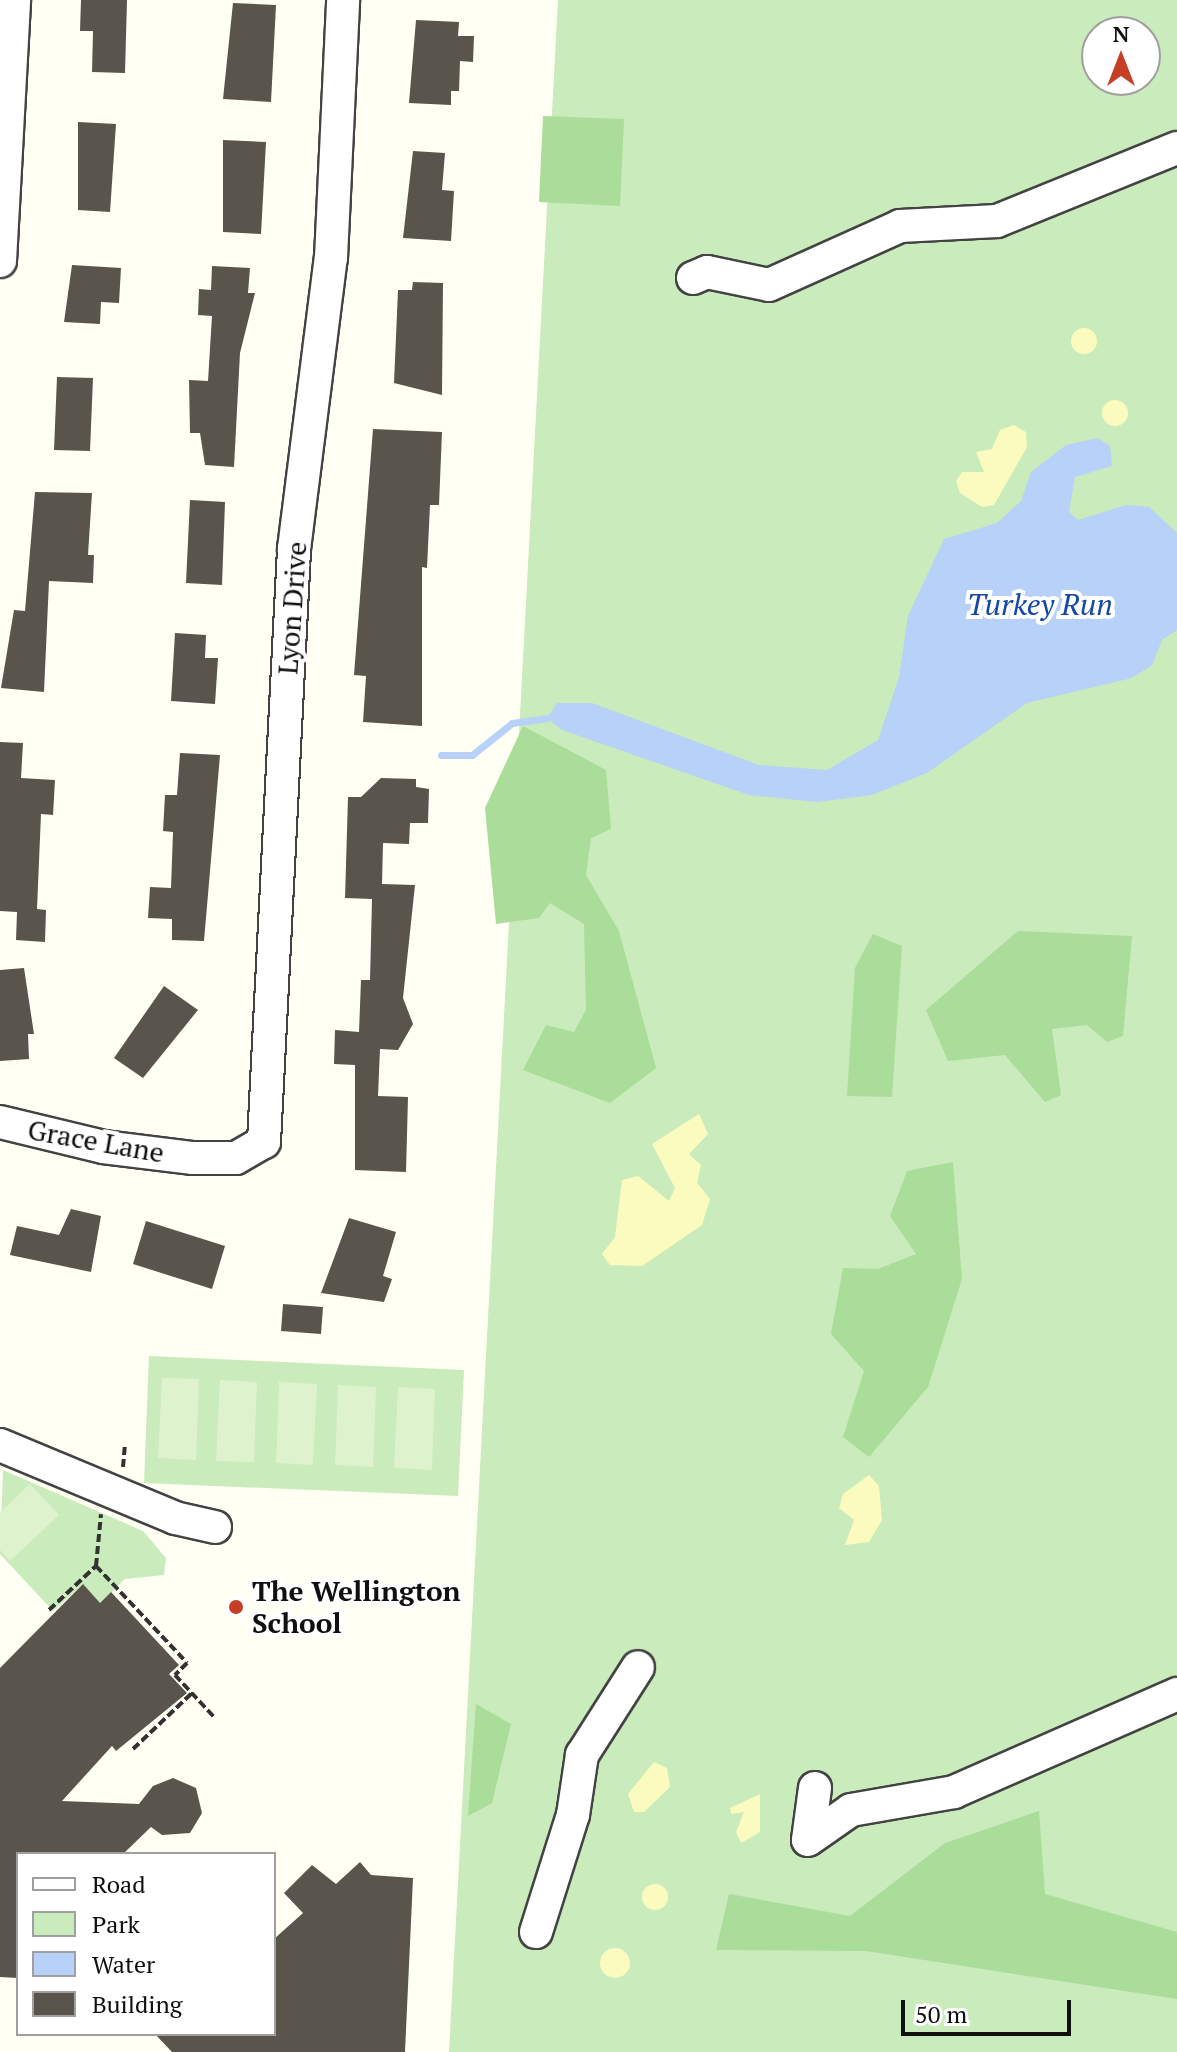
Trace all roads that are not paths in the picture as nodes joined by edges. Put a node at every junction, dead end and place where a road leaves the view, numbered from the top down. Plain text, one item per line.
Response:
1 (14, 0) edge
2 (343, 0) edge
3 (1177, 148) edge
4 (0, 261) edge
5 (693, 278) dead end
6 (0, 1122) edge
7 (193, 1158) joint
8 (0, 1445) edge
9 (215, 1527) dead end
10 (638, 1667) dead end
11 (1177, 1694) edge
12 (815, 1788) dead end
13 (536, 1932) dead end

1 - 4 street
2 - 7 street, Lyon Drive
3 - 5 street
6 - 7 street, Grace Lane
8 - 9 street
10 - 13 street
11 - 12 street

